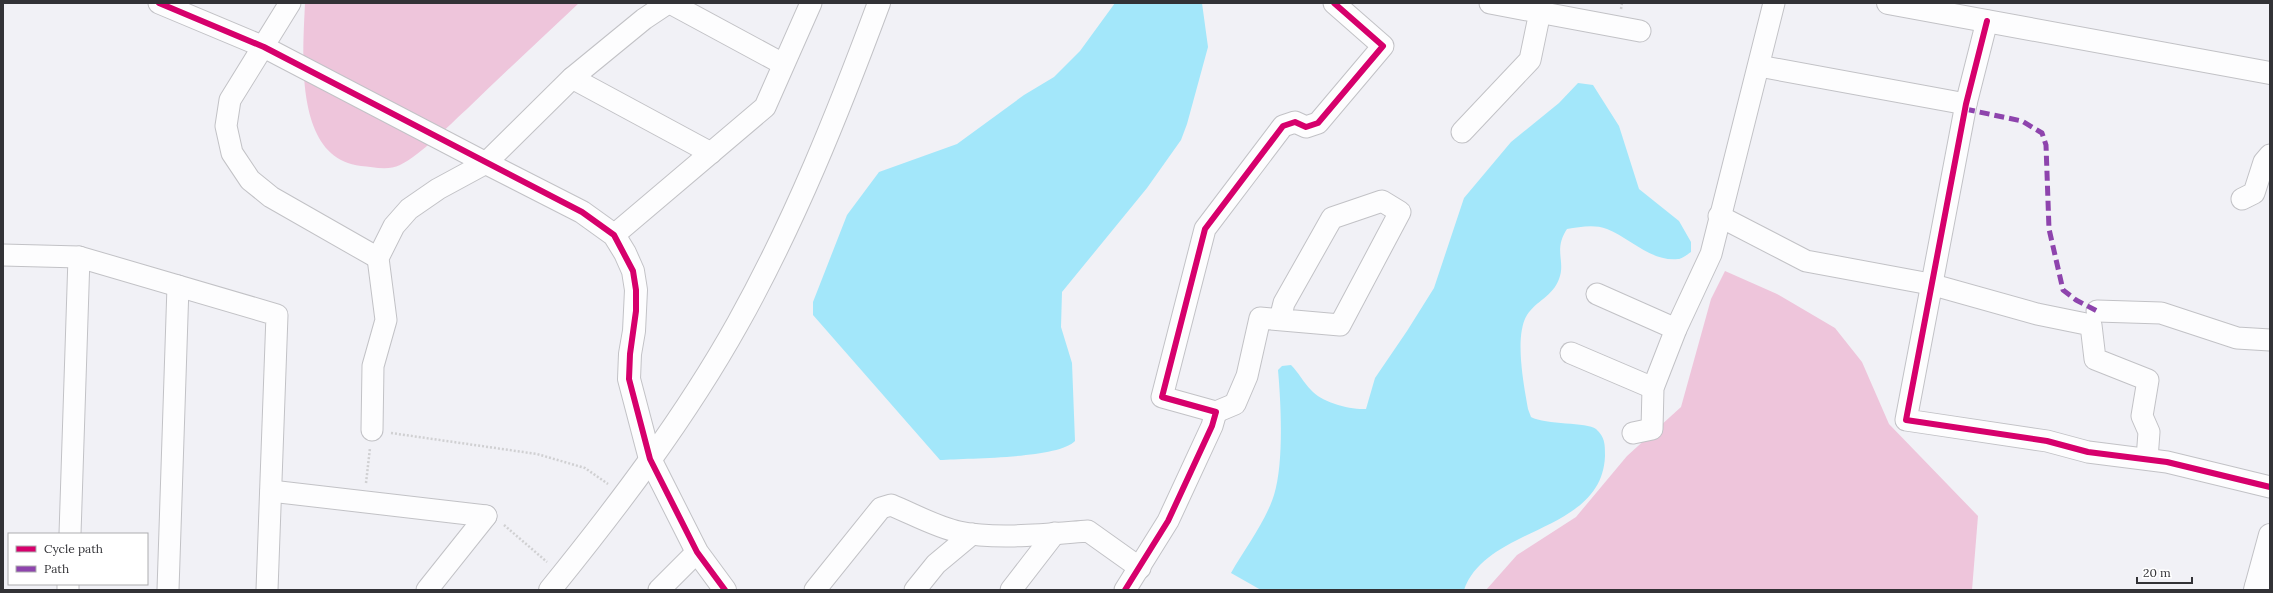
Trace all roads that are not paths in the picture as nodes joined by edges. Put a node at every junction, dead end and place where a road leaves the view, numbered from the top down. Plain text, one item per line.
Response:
1 (159, 3) edge
2 (290, 3) edge
3 (811, 3) edge
4 (879, 3) edge
5 (1334, 3) edge
6 (1490, 3) edge
7 (1774, 3) edge
8 (1888, 3) edge
9 (661, 5) edge
10 (1540, 12) junction
11 (1987, 21) junction
12 (1640, 31) dead end
13 (264, 47) junction
14 (783, 64) junction
15 (1758, 66) junction
16 (2270, 73) edge
17 (572, 78) junction
18 (1966, 104) junction
19 (1462, 132) dead end
20 (711, 153) junction
21 (2270, 155) edge
22 (486, 164) junction
23 (2242, 199) dead end
24 (1720, 216) junction
25 (614, 235) junction
26 (3, 254) edge
27 (79, 256) junction
28 (378, 258) junction
29 (1930, 284) junction
30 (178, 286) junction
31 (1597, 294) dead end
32 (2097, 311) dead end
33 (1280, 319) junction
34 (1676, 329) junction
35 (2270, 340) edge
36 (1571, 353) dead end
37 (1653, 388) junction
38 (1216, 412) junction
39 (372, 430) road end
40 (1633, 433) dead end
41 (650, 459) junction
42 (2147, 459) junction
43 (2270, 487) edge
44 (271, 491) junction
45 (70, 533) edge
46 (972, 534) junction
47 (1055, 534) junction
48 (2270, 535) edge
49 (697, 552) junction
50 (1140, 568) junction
51 (556, 582) edge
52 (2260, 588) edge
53 (168, 590) edge
54 (267, 590) edge
55 (427, 590) edge
56 (659, 590) edge
57 (725, 590) edge
58 (816, 590) edge
59 (915, 590) edge
60 (1011, 590) edge
61 (1125, 590) edge

1 - 13 street
2 - 13 street
3 - 14 street
4 - 41 street
5 - 38 street
6 - 10 street
7 - 15 street
8 - 11 street
9 - 14 street
9 - 17 street
10 - 12 street
10 - 19 street
11 - 16 street
11 - 18 street
13 - 22 street
13 - 28 street
14 - 20 street
15 - 18 street
15 - 24 street
17 - 20 street
17 - 22 street
18 - 29 street
20 - 25 street
21 - 23 street
22 - 25 street
22 - 28 street
24 - 29 street
24 - 34 street
25 - 41 street
26 - 27 street
27 - 30 street
27 - 45 street
28 - 39 street
29 - 42 street
29 - 42 street
30 - 44 street
30 - 53 street
31 - 34 street
32 - 35 street
33 - 33 street
33 - 38 street
34 - 37 street
36 - 37 street
37 - 40 street
38 - 50 street
41 - 49 street
41 - 51 street
42 - 43 street
44 - 54 street
44 - 55 street
46 - 47 street
46 - 58 street
46 - 59 street
47 - 50 street
47 - 60 street
48 - 52 street
49 - 56 street
49 - 57 street
50 - 61 street

